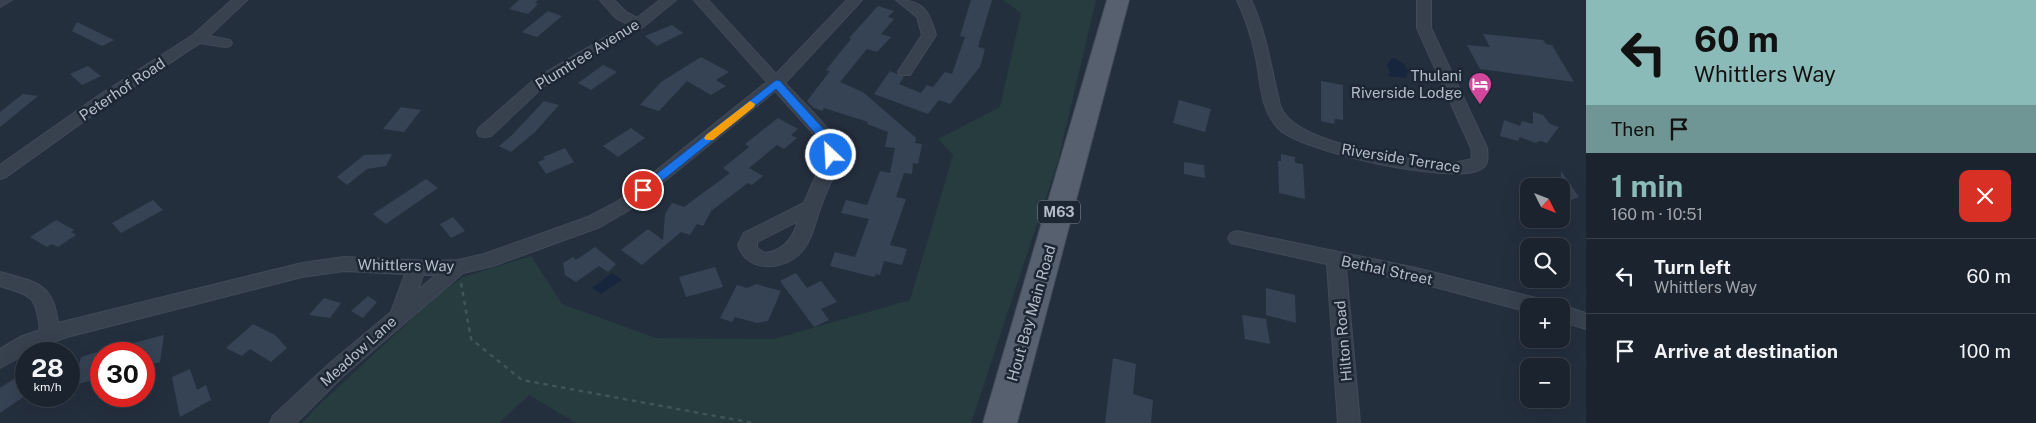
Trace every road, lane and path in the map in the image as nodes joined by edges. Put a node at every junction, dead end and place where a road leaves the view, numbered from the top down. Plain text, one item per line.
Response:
1 (5, 0) edge
2 (240, 0) edge
3 (607, 0) edge
4 (669, 0) edge
5 (701, 0) edge
6 (855, 0) edge
7 (903, 0) edge
8 (1118, 0) edge
9 (1244, 0) edge
10 (1424, 0) edge
11 (0, 3) edge
12 (638, 24) junction
13 (198, 38) junction
14 (225, 43) dead end
15 (905, 72) dead end
16 (776, 83) junction
17 (485, 132) dead end
18 (0, 173) edge
19 (812, 207) dead end
20 (1237, 238) dead end
21 (1336, 259) junction
22 (458, 267) junction
23 (416, 268) junction
24 (0, 279) edge
25 (1520, 302) edge
26 (398, 316) junction
27 (1570, 316) edge
28 (1586, 322) edge
29 (50, 334) junction
30 (0, 359) edge
31 (281, 423) edge
32 (753, 423) edge
33 (1000, 423) edge
34 (1349, 423) edge

1 - 11 street
2 - 13 street, Peterhof Road
3 - 12 street
4 - 12 street, Plumtree Avenue
5 - 16 street
6 - 16 street, Whittlers Way
7 - 15 street
8 - 33 main road, Hout Bay Main Road / M63
9 - 10 street, Riverside Terrace
12 - 17 street, Plumtree Avenue
13 - 14 street
13 - 18 street, Peterhof Road
16 - 19 street
16 - 22 street, Whittlers Way
20 - 21 street, Bethal Street
21 - 25 street, Bethal Street
21 - 34 street, Hilton Road
22 - 23 street, Whittlers Way
22 - 26 street
22 - 32 path
23 - 26 street, Meadow Lane
23 - 29 street, Whittlers Way
24 - 29 street
26 - 31 street, Meadow Lane
27 - 28 street
29 - 30 street, Whittlers Way

